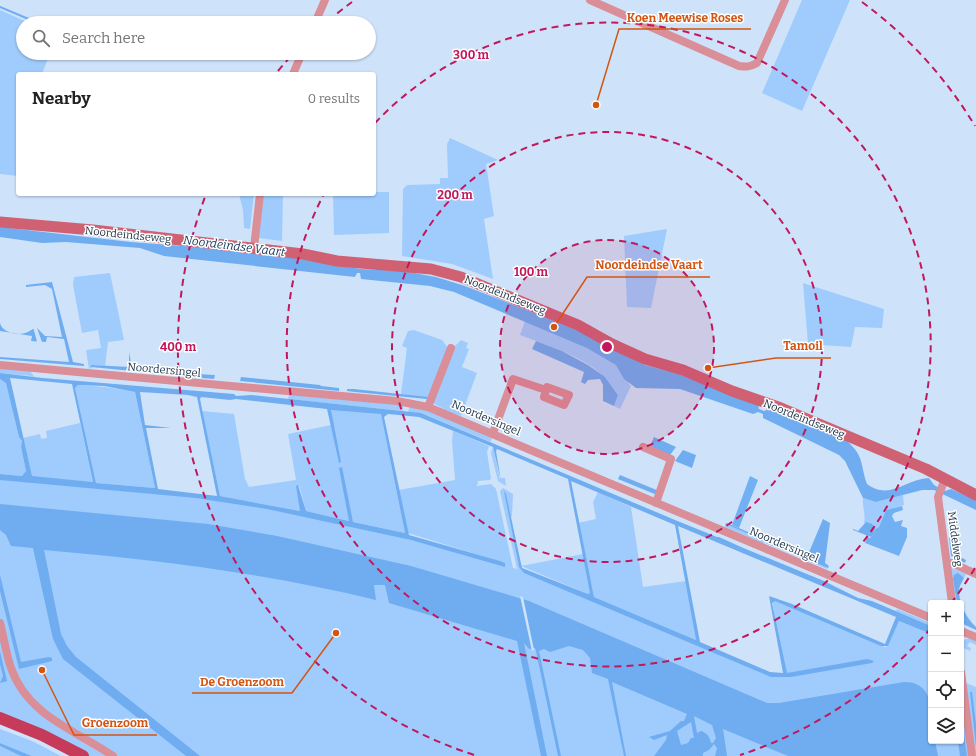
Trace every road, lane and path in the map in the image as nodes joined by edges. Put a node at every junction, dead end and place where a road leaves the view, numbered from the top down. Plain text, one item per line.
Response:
1 (325, 0) edge
2 (590, 0) edge
3 (785, 0) edge
4 (318, 16) edge
5 (299, 60) edge
6 (294, 72) edge
7 (260, 196) edge
8 (0, 222) edge
9 (254, 248) junction
10 (451, 348) dead end
11 (0, 365) edge
12 (546, 390) dead end
13 (428, 406) junction
14 (493, 433) junction
15 (643, 447) dead end
16 (941, 487) junction
17 (976, 495) edge
18 (656, 503) junction
19 (947, 564) junction
20 (976, 574) edge
21 (952, 600) edge
22 (928, 617) edge
23 (0, 624) edge
24 (964, 632) edge
25 (976, 637) edge
26 (964, 695) edge
27 (0, 718) edge
28 (0, 726) edge
29 (65, 756) edge
30 (83, 756) edge
31 (112, 756) edge
32 (972, 756) edge

1 - 4 street
2 - 3 street
5 - 6 street
7 - 9 street
8 - 9 street, Noordeindseweg
9 - 16 street, Noordeindseweg
10 - 13 street
11 - 13 street, Noordersingel
12 - 14 street
13 - 14 street, Noordersingel
14 - 18 street, Noordersingel
15 - 18 street
16 - 17 street, Noordeindseweg
16 - 19 street, Middelweg
18 - 22 street, Noordersingel
19 - 20 street
19 - 21 street, Middelweg
23 - 31 street
24 - 25 street
26 - 32 street
27 - 30 main road
28 - 29 main road

